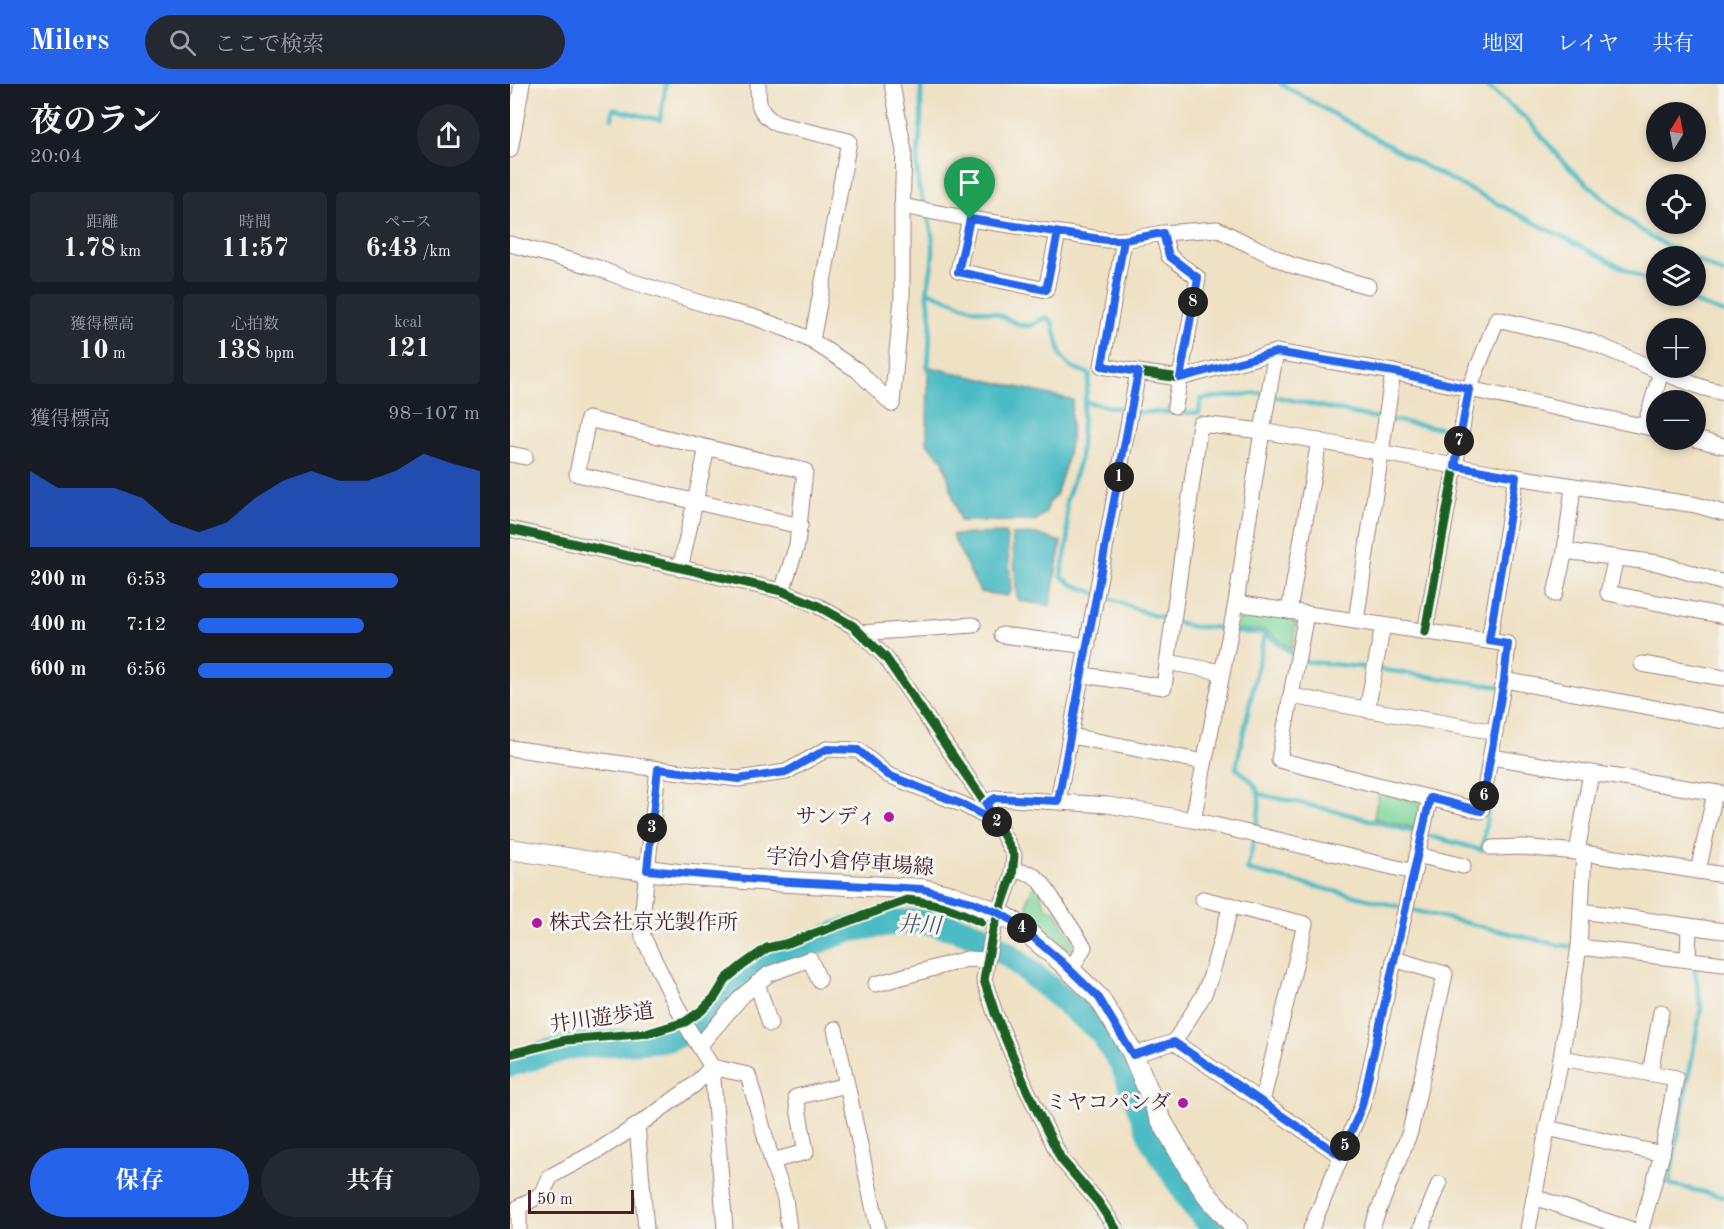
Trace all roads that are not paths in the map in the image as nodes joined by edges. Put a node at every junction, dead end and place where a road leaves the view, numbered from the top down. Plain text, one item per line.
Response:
1 (522, 84) edge
2 (758, 84) edge
3 (892, 84) edge
4 (510, 150) edge
5 (902, 206) junction
6 (970, 219) junction
7 (1058, 233) junction
8 (1163, 233) junction
9 (1124, 240) junction
10 (510, 243) edge
11 (1368, 286) dead end
12 (812, 340) junction
13 (1276, 352) junction
14 (1646, 366) edge
15 (1138, 372) junction
16 (1394, 372) junction
17 (1180, 378) junction
18 (1677, 378) edge
19 (1469, 389) junction
20 (1724, 393) edge
21 (1175, 406) dead end
22 (1646, 426) edge
23 (1262, 431) junction
24 (1319, 441) junction
25 (1706, 442) edge
26 (1724, 446) edge
27 (707, 448) junction
28 (1382, 452) junction
29 (1455, 466) junction
30 (1516, 477) junction
31 (1573, 486) junction
32 (695, 502) junction
33 (1724, 513) edge
34 (800, 526) junction
35 (510, 529) edge
36 (1565, 551) junction
37 (1616, 557) junction
38 (680, 569) junction
39 (1724, 584) edge
40 (782, 591) junction
41 (1555, 594) dead end
42 (1236, 603) junction
43 (1289, 611) junction
44 (1306, 614) junction
45 (1724, 616) edge
46 (1356, 621) junction
47 (973, 625) dead end
48 (1383, 625) junction
49 (1425, 632) junction
50 (861, 633) junction
51 (1002, 635) dead end
52 (1489, 641) junction
53 (1088, 646) junction
54 (1167, 662) junction
55 (1642, 664) dead end
56 (1222, 672) junction
57 (1083, 675) junction
58 (1724, 678) edge
59 (1504, 680) junction
60 (1291, 696) junction
61 (1367, 710) junction
62 (1724, 721) edge
63 (1495, 732) junction
64 (1071, 736) junction
65 (510, 748) edge
66 (1491, 757) junction
67 (1204, 762) junction
68 (658, 769) junction
69 (1591, 773) junction
70 (1719, 794) edge
71 (1430, 798) junction
72 (1058, 801) junction
73 (986, 804) junction
74 (1193, 820) junction
75 (998, 823) junction
76 (1492, 848) dead end
77 (510, 849) edge
78 (1580, 853) junction
79 (1418, 855) junction
80 (1463, 866) dead end
81 (647, 870) junction
82 (1012, 870) junction
83 (1698, 871) junction
84 (1414, 872) junction
85 (1724, 875) edge
86 (1203, 899) dead end
87 (1231, 905) junction
88 (1581, 911) junction
89 (996, 922) junction
90 (1689, 926) junction
91 (1724, 931) edge
92 (1579, 947) junction
93 (987, 956) junction
94 (1394, 959) junction
95 (1688, 959) junction
96 (1724, 964) edge
97 (1071, 970) junction
98 (819, 980) dead end
99 (758, 983) junction
100 (876, 984) dead end
101 (1661, 1011) dead end
102 (770, 1024) dead end
103 (835, 1029) dead end
104 (1174, 1042) junction
105 (697, 1043) junction
106 (1133, 1055) junction
107 (1561, 1058) junction
108 (712, 1067) junction
109 (1650, 1074) junction
110 (847, 1085) junction
111 (1262, 1102) junction
112 (637, 1126) junction
113 (1547, 1128) junction
114 (1662, 1154) junction
115 (1341, 1156) junction
116 (772, 1161) junction
117 (1439, 1184) dead end
118 (1534, 1197) junction
119 (519, 1229) edge
120 (646, 1229) edge
121 (725, 1229) edge
122 (789, 1229) edge
123 (878, 1229) edge
124 (1114, 1229) edge
125 (1237, 1229) edge
126 (1311, 1229) edge
127 (1371, 1229) edge
128 (1421, 1229) edge
129 (1528, 1229) edge
130 (1630, 1229) edge
131 (1641, 1229) edge

1 - 4 street
2 - 12 street
3 - 5 street
5 - 6 street
5 - 12 street
6 - 7 street
6 - 7 street
7 - 9 street
8 - 9 street
8 - 11 street
8 - 17 street
9 - 15 street
10 - 12 street
13 - 16 street
13 - 17 street
13 - 23 street
14 - 19 street
15 - 17 street
15 - 53 street
16 - 19 street
16 - 28 street
17 - 21 street
18 - 20 street
19 - 22 street
19 - 29 street
23 - 24 street
23 - 42 street
23 - 54 street
24 - 28 street
24 - 43 street
25 - 26 street
27 - 32 street
27 - 32 street
27 - 34 street
28 - 29 street
28 - 46 street
29 - 30 street
29 - 49 street
30 - 31 street
30 - 52 street
31 - 33 street
31 - 36 street
32 - 34 street
32 - 38 street
34 - 40 street
35 - 38 street
36 - 37 street
36 - 41 street
37 - 39 street
37 - 45 street
38 - 40 street
40 - 50 street
42 - 43 street
42 - 56 street
43 - 44 street
44 - 46 street
44 - 60 street
46 - 48 street
47 - 50 street
48 - 49 street
48 - 61 street
49 - 52 street
50 - 73 street
51 - 53 street
52 - 59 street
53 - 57 street
54 - 56 street
54 - 57 street
55 - 58 street
56 - 67 street
57 - 64 street
59 - 62 street
59 - 63 street
60 - 61 street
60 - 71 street
61 - 63 street
63 - 66 street
64 - 67 street
64 - 72 street
65 - 68 street
66 - 69 street
66 - 71 street
67 - 74 street
68 - 75 street
68 - 81 street
69 - 70 street
69 - 78 street
70 - 83 street
71 - 79 street
72 - 73 street
72 - 74 street
73 - 75 street
74 - 84 street
75 - 82 street
76 - 78 street
77 - 81 main road, 宇治小倉停車場線
78 - 83 street
78 - 88 street
79 - 80 street
79 - 84 street
81 - 89 main road, 宇治小倉停車場線
81 - 105 street
82 - 89 street
82 - 97 street
83 - 85 street
84 - 94 street
86 - 87 street
87 - 104 street
87 - 111 street
88 - 90 street
88 - 92 street
89 - 93 street
89 - 97 main road, 宇治小倉停車場線
90 - 91 street
90 - 95 street
92 - 95 street
92 - 107 street
93 - 100 street
93 - 124 street
94 - 115 street
94 - 127 street
95 - 96 street
97 - 106 main road, 宇治小倉停車場線
98 - 99 street
99 - 102 street
99 - 105 street
101 - 109 street
103 - 110 street
104 - 106 street
104 - 111 street
105 - 108 street
106 - 125 main road, 宇治小倉停車場線
107 - 109 street
107 - 113 street
108 - 112 street
108 - 116 street
108 - 121 street
109 - 114 street
110 - 116 street
110 - 123 street
111 - 115 street
112 - 119 street
112 - 120 street
113 - 114 street
113 - 118 street
114 - 131 street
115 - 126 street
116 - 122 street
117 - 128 street
118 - 129 street
118 - 130 street

